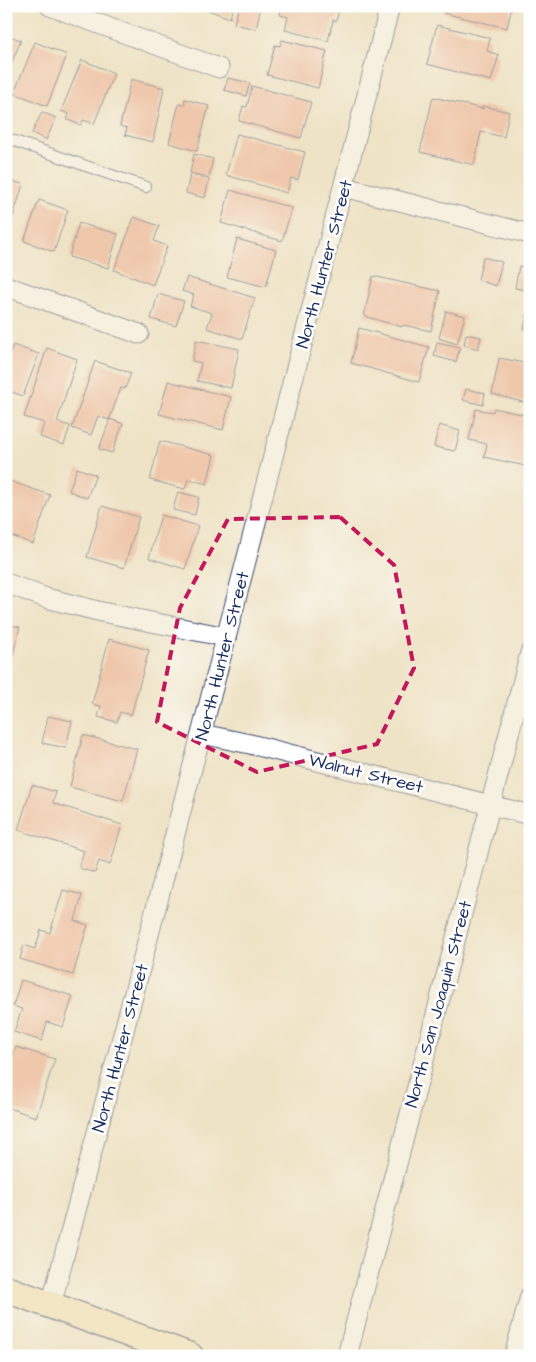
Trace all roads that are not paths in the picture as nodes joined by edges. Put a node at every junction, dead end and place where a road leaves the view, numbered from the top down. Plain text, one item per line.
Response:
1 (50, 6) edge
2 (390, 6) edge
3 (219, 68) dead end
4 (6, 138) edge
5 (146, 187) dead end
6 (344, 187) junction
7 (530, 234) edge
8 (6, 286) edge
9 (139, 334) dead end
10 (6, 584) edge
11 (226, 637) junction
12 (530, 653) edge
13 (202, 734) junction
14 (490, 805) junction
15 (530, 815) edge
16 (6, 1289) edge
17 (530, 1296) edge
18 (51, 1305) junction
19 (190, 1356) edge
20 (347, 1356) edge
21 (514, 1356) edge

1 - 3 street
2 - 6 street, North Hunter Street
4 - 5 lane
6 - 7 street
6 - 11 street, North Hunter Street
8 - 9 street
10 - 11 street
11 - 13 street, North Hunter Street
12 - 14 street, North San Joaquin Street
13 - 14 street, Walnut Street
13 - 18 street, North Hunter Street
14 - 15 street, Walnut Street
14 - 20 street, North San Joaquin Street
16 - 18 street
17 - 21 street
18 - 19 street

